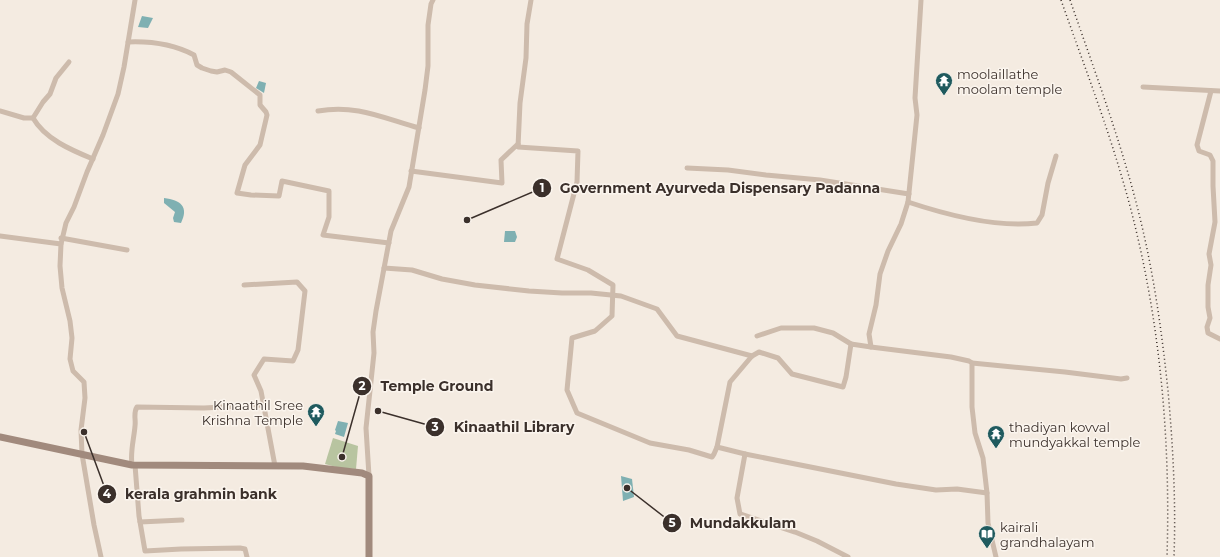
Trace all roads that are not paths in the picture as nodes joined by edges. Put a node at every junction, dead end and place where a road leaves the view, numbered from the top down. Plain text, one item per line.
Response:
1 (135, 0) edge
2 (433, 0) edge
3 (531, 0) edge
4 (922, 0) edge
5 (128, 42) junction
6 (69, 62) dead end
7 (1143, 87) dead end
8 (1211, 91) junction
9 (1220, 91) edge
10 (0, 112) edge
11 (318, 112) dead end
12 (34, 118) junction
13 (419, 128) junction
14 (518, 144) junction
15 (1056, 156) dead end
16 (93, 159) junction
17 (687, 168) dead end
18 (411, 171) junction
19 (909, 194) junction
20 (908, 202) junction
21 (0, 236) edge
22 (61, 238) junction
23 (389, 243) junction
24 (61, 244) junction
25 (127, 250) dead end
26 (384, 268) junction
27 (244, 285) dead end
28 (613, 295) junction
29 (757, 336) dead end
30 (1220, 339) edge
31 (851, 344) junction
32 (871, 346) junction
33 (752, 356) junction
34 (972, 363) junction
35 (1127, 378) dead end
36 (263, 405) junction
37 (0, 437) edge
38 (717, 447) junction
39 (82, 454) junction
40 (745, 454) junction
41 (134, 465) junction
42 (275, 466) junction
43 (369, 476) junction
44 (987, 493) junction
45 (182, 520) dead end
46 (140, 522) junction
47 (101, 557) edge
48 (247, 557) edge
49 (369, 557) edge
50 (848, 557) edge
51 (996, 557) edge

1 - 5 street
2 - 13 street
3 - 14 street
4 - 19 street
5 - 16 street
5 - 23 street
6 - 12 street
7 - 8 street
8 - 9 street
8 - 30 street
10 - 12 street
11 - 13 street
12 - 16 street
13 - 18 street
14 - 18 street
14 - 28 street
15 - 20 street
16 - 22 street
17 - 19 street
18 - 23 street
19 - 20 street
20 - 32 street
21 - 24 street
22 - 24 street
22 - 25 street
23 - 26 street
24 - 39 street
26 - 28 street
26 - 43 street
27 - 36 street
28 - 33 street
28 - 38 street
29 - 31 street
31 - 32 street
31 - 33 street
32 - 34 street
33 - 38 street
34 - 35 street
34 - 44 street
36 - 41 street
36 - 42 street
37 - 39 main road
38 - 40 street
39 - 41 main road
39 - 47 street
40 - 44 street
40 - 50 street
41 - 42 main road
41 - 46 street
42 - 43 main road
43 - 49 main road
44 - 51 street
45 - 46 street
46 - 48 street

